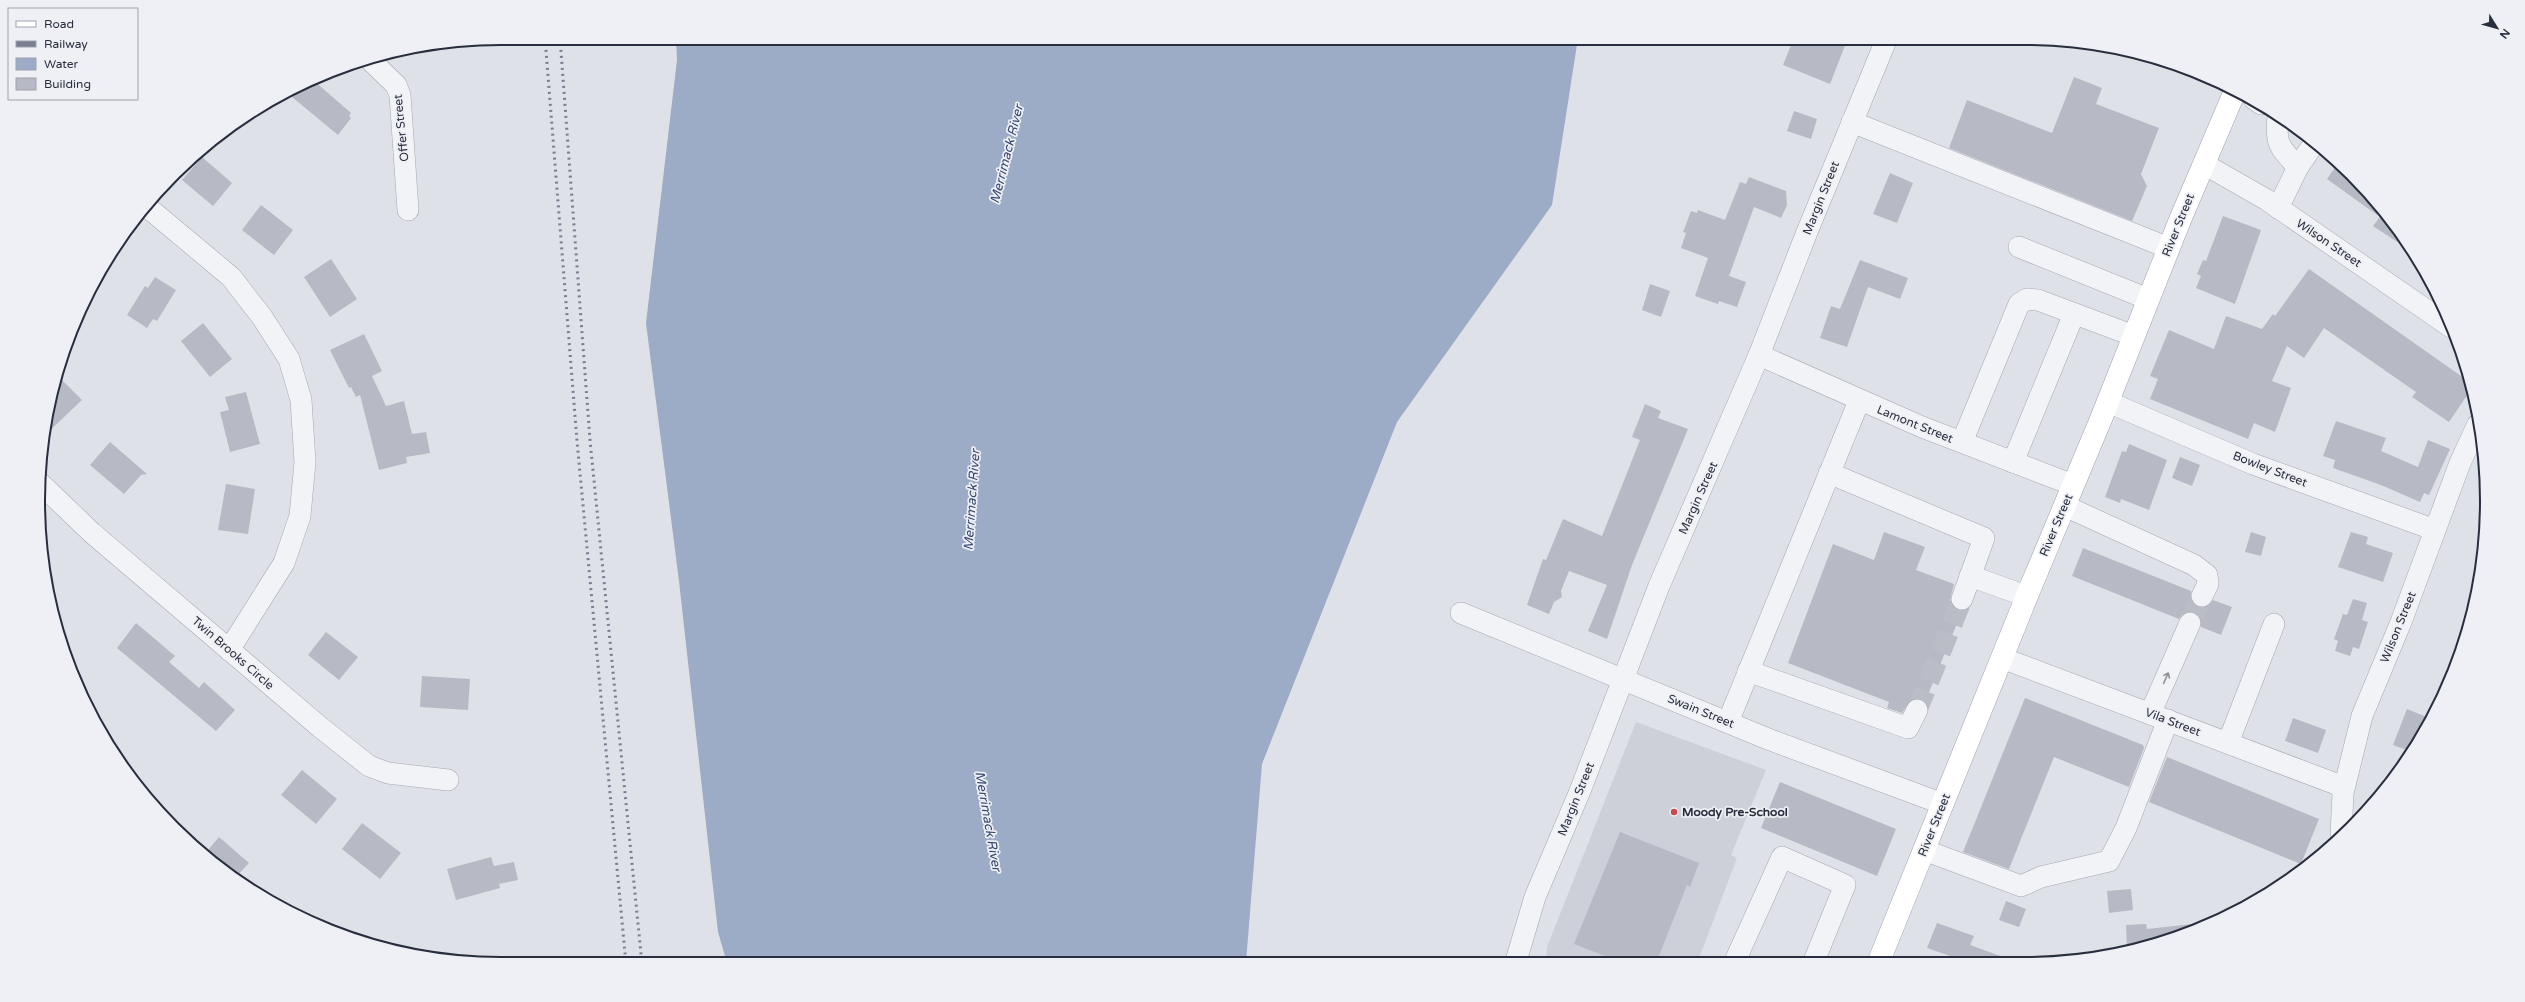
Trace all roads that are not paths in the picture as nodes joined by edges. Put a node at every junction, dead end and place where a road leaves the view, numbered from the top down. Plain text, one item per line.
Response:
1 (1884, 45) edge
2 (374, 63) edge
3 (2233, 96) edge
4 (1852, 122) junction
5 (2277, 122) edge
6 (2312, 147) edge
7 (2204, 164) junction
8 (2298, 167) junction
9 (2278, 208) junction
10 (150, 209) edge
11 (408, 210) dead end
12 (2019, 247) dead end
13 (2169, 248) junction
14 (2148, 300) junction
15 (2074, 314) junction
16 (2443, 321) edge
17 (2134, 336) junction
18 (1759, 355) junction
19 (1859, 401) junction
20 (2108, 402) junction
21 (2474, 432) edge
22 (1962, 442) junction
23 (2013, 462) junction
24 (1829, 473) junction
25 (2073, 485) junction
26 (45, 488) edge
27 (2065, 506) junction
28 (2435, 530) junction
29 (1970, 576) junction
30 (2026, 596) junction
31 (2202, 596) tunnel mouth
32 (1962, 599) tunnel mouth
33 (1461, 613) dead end
34 (2190, 623) tunnel mouth
35 (2274, 624) dead end
36 (229, 650) junction
37 (2002, 658) junction
38 (1748, 671) junction
39 (1623, 679) junction
40 (1917, 710) tunnel mouth
41 (2159, 717) junction
42 (1728, 722) junction
43 (2228, 743) junction
44 (448, 780) dead end
45 (2344, 787) junction
46 (1943, 804) junction
47 (2342, 827) edge
48 (1924, 850) junction
49 (1517, 957) edge
50 (1737, 957) edge
51 (1816, 957) edge
52 (1880, 957) edge

1 - 4 street, Margin Street
2 - 11 street, Offer Street
3 - 7 main road, River Street
4 - 13 street
4 - 18 street, Margin Street
5 - 8 street
6 - 8 street
7 - 9 street, Wilson Street
7 - 13 main road, River Street
8 - 9 street
9 - 16 street, Wilson Street
10 - 36 street
12 - 14 street
13 - 14 main road, River Street
14 - 17 main road, River Street
15 - 17 street
15 - 22 street
15 - 23 street
17 - 20 main road, River Street
18 - 19 street, Lamont Street
18 - 39 street, Margin Street
19 - 22 street, Lamont Street
19 - 24 street
20 - 25 main road, River Street
20 - 28 street, Bowley Street
21 - 28 street, Wilson Street
22 - 23 street, Lamont Street
23 - 25 street, Lamont Street
24 - 29 street
24 - 38 street
25 - 27 main road, River Street
26 - 36 street, Twin Brooks Circle
27 - 30 main road, River Street
27 - 31 street
28 - 45 street, Wilson Street
29 - 30 street
29 - 32 street
30 - 37 main road, River Street
33 - 39 street, Swain Street
41 -> 34 street
35 - 43 street
36 - 44 street, Twin Brooks Circle
37 - 41 street, Vila Street
37 - 46 main road, River Street
38 - 40 street
38 - 42 street
39 - 42 street, Swain Street
39 - 49 street, Margin Street
41 - 43 street, Vila Street
41 - 48 street
42 - 46 street, Swain Street
43 - 45 street, Vila Street
45 - 47 street, Wilson Street
46 - 48 main road, River Street
48 - 52 main road, River Street
50 - 51 street

